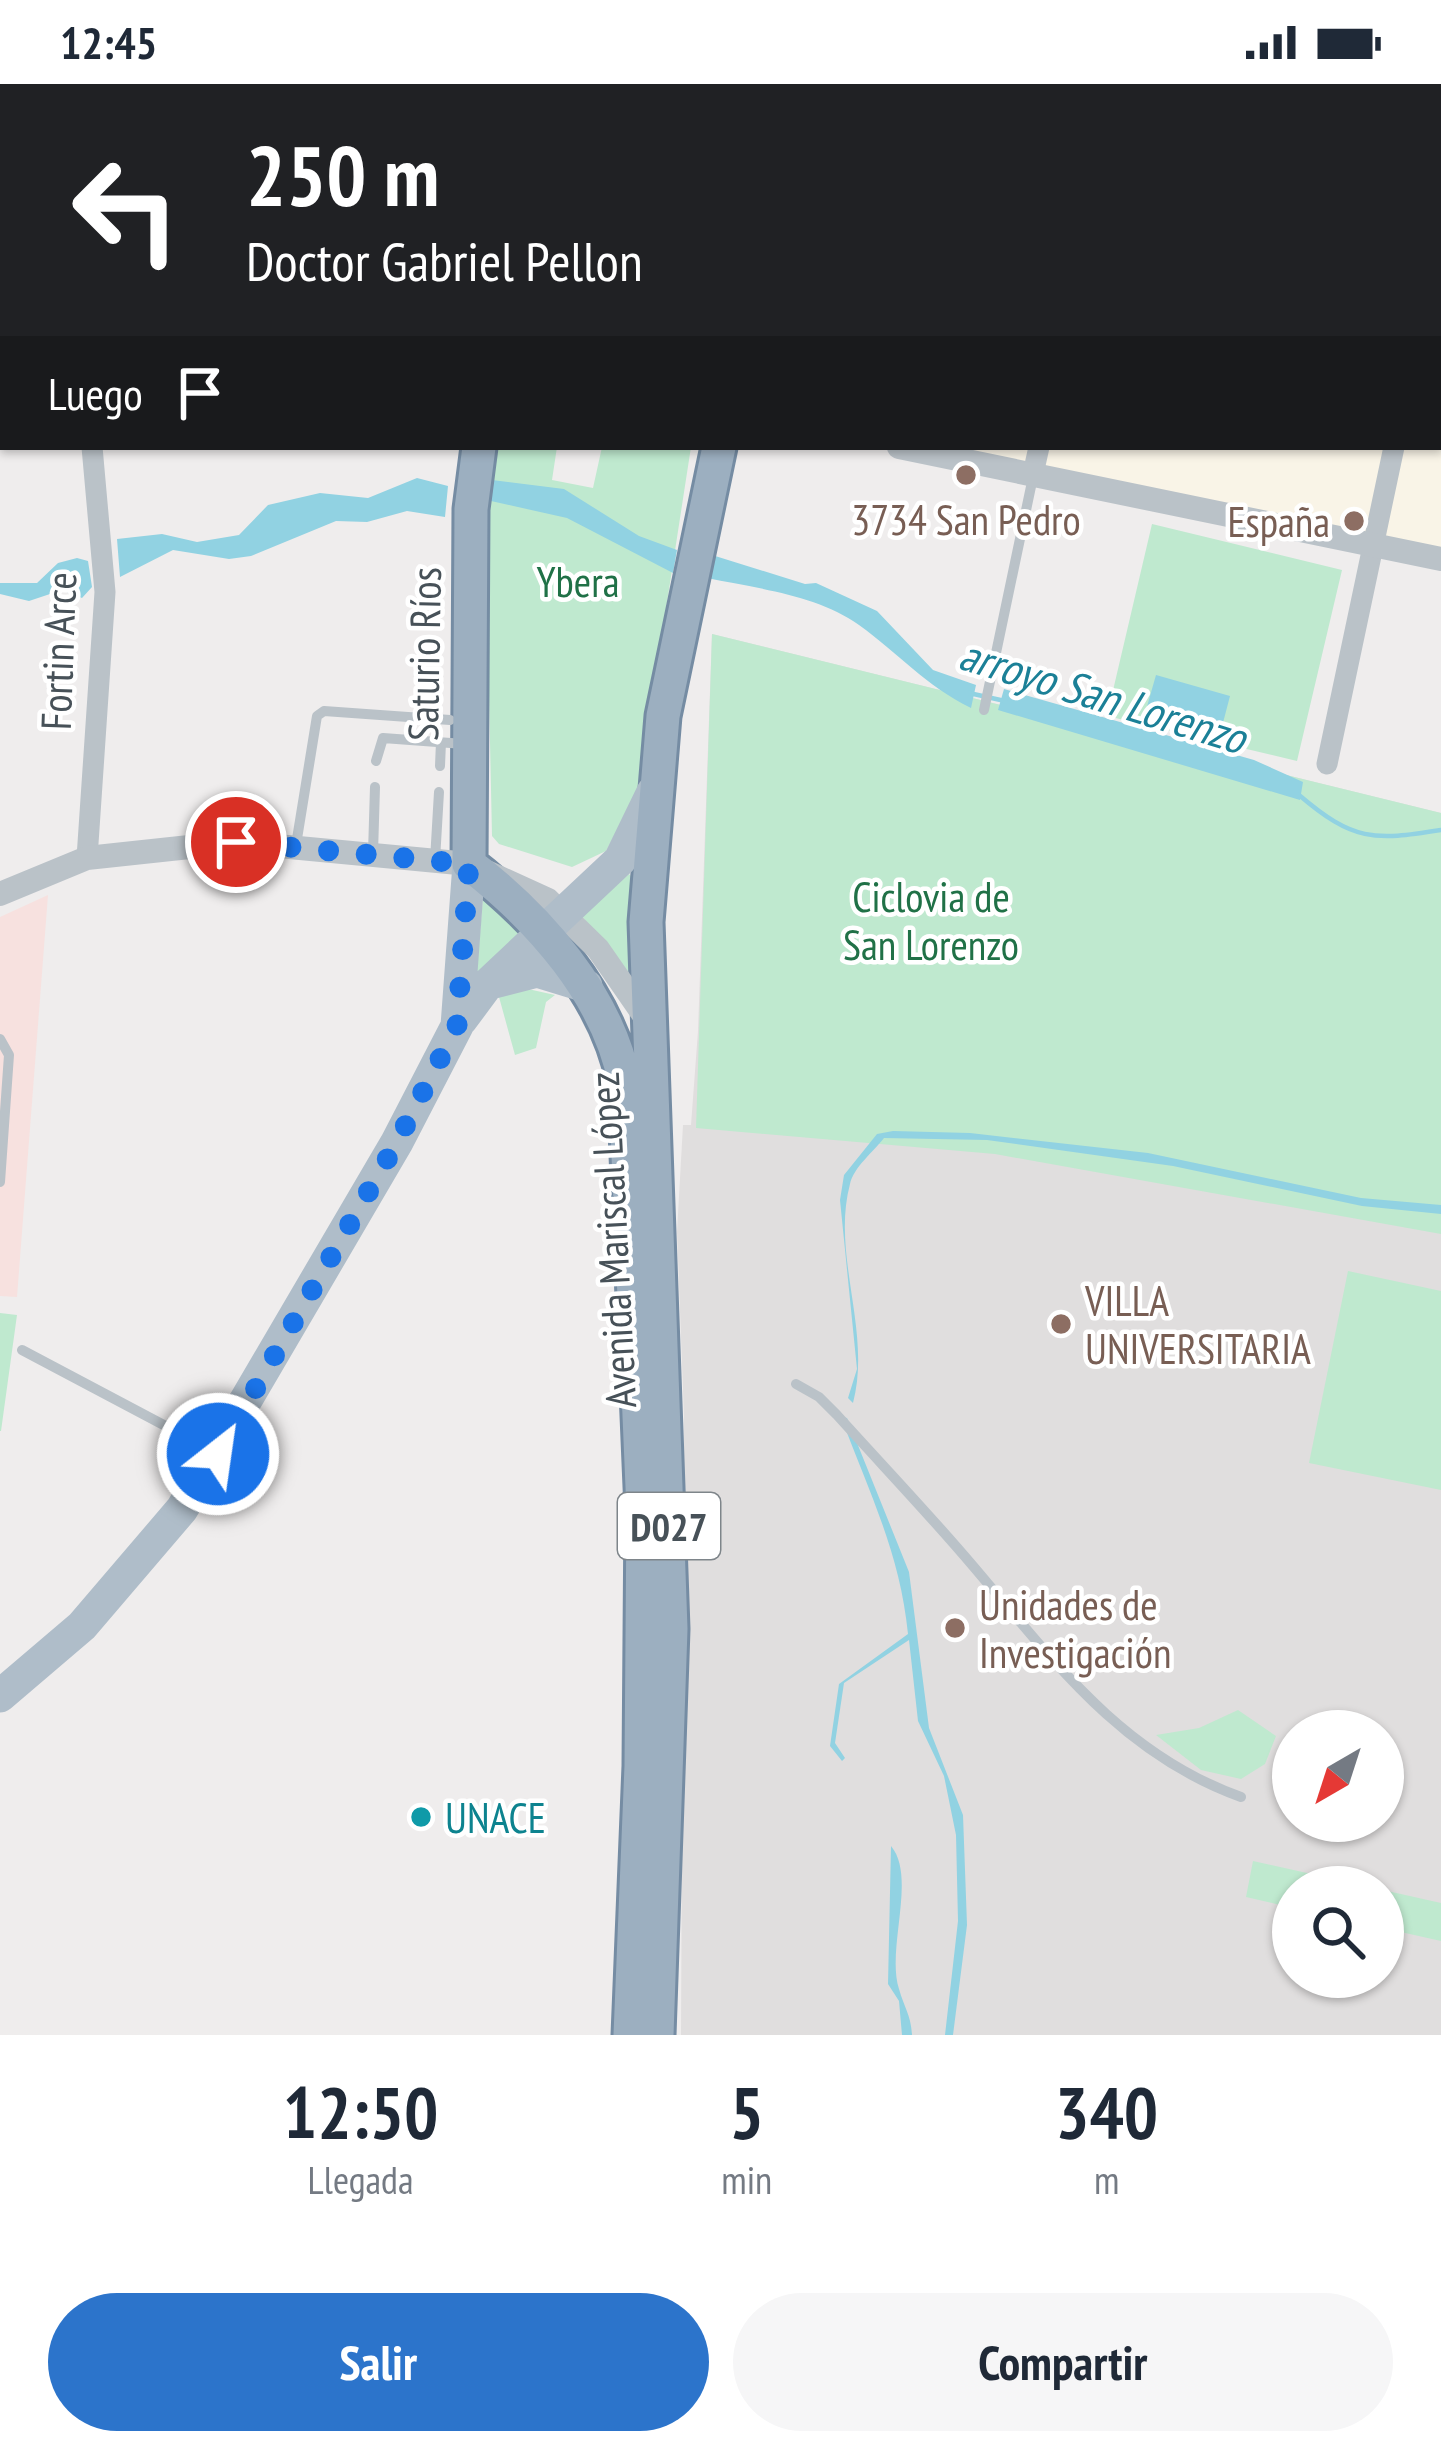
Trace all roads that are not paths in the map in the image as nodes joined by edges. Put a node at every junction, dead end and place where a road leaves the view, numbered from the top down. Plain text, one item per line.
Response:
1 (92, 450) edge
2 (478, 450) edge
3 (718, 450) edge
4 (914, 450) edge
5 (1038, 450) edge
6 (1393, 450) edge
7 (1033, 474) junction
8 (1372, 546) junction
9 (1441, 560) edge
10 (984, 710) dead end
11 (453, 736) junction
12 (376, 761) dead end
13 (1327, 764) dead end
14 (440, 766) dead end
15 (375, 787) dead end
16 (439, 792) dead end
17 (653, 792) junction
18 (296, 845) junction
19 (374, 853) junction
20 (87, 858) junction
21 (452, 862) junction
22 (0, 894) edge
23 (553, 925) junction
24 (601, 979) junction
25 (488, 985) junction
26 (646, 1018) junction
27 (457, 1026) junction
28 (0, 1039) edge
29 (0, 1182) edge
30 (22, 1350) dead end
31 (796, 1384) dead end
32 (218, 1454) junction
33 (0, 1696) edge
34 (1241, 1797) dead end
35 (630, 2035) edge
36 (658, 2035) edge

1 - 20 street, Fortin Arce
2 - 11 highway, Saturio Ríos
3 - 17 highway, Avenida Mariscal López / D027
4 - 7 street
5 - 7 street
6 - 8 street
7 - 8 street
7 - 10 lane
8 - 9 street
8 - 13 street
11 - 12 lane
11 - 14 lane
11 - 18 lane
11 - 21 highway, Saturio Ríos
15 - 19 lane
16 - 21 lane
17 - 23 main road
17 - 26 highway, Avenida Mariscal López / D027
18 - 19 street
18 - 20 street
19 - 21 street
20 - 22 street
21 - 23 highway, D027
21 - 27 main road
23 - 24 highway, Avenida Mariscal López / D027
23 - 25 main road
24 - 25 main road
24 - 26 street
24 - 35 highway, Avenida Mariscal López / D027
25 - 27 main road
26 - 36 highway, Avenida Mariscal López / D027
27 - 32 main road
28 - 29 lane
30 - 32 lane
31 - 34 lane
32 - 33 main road

